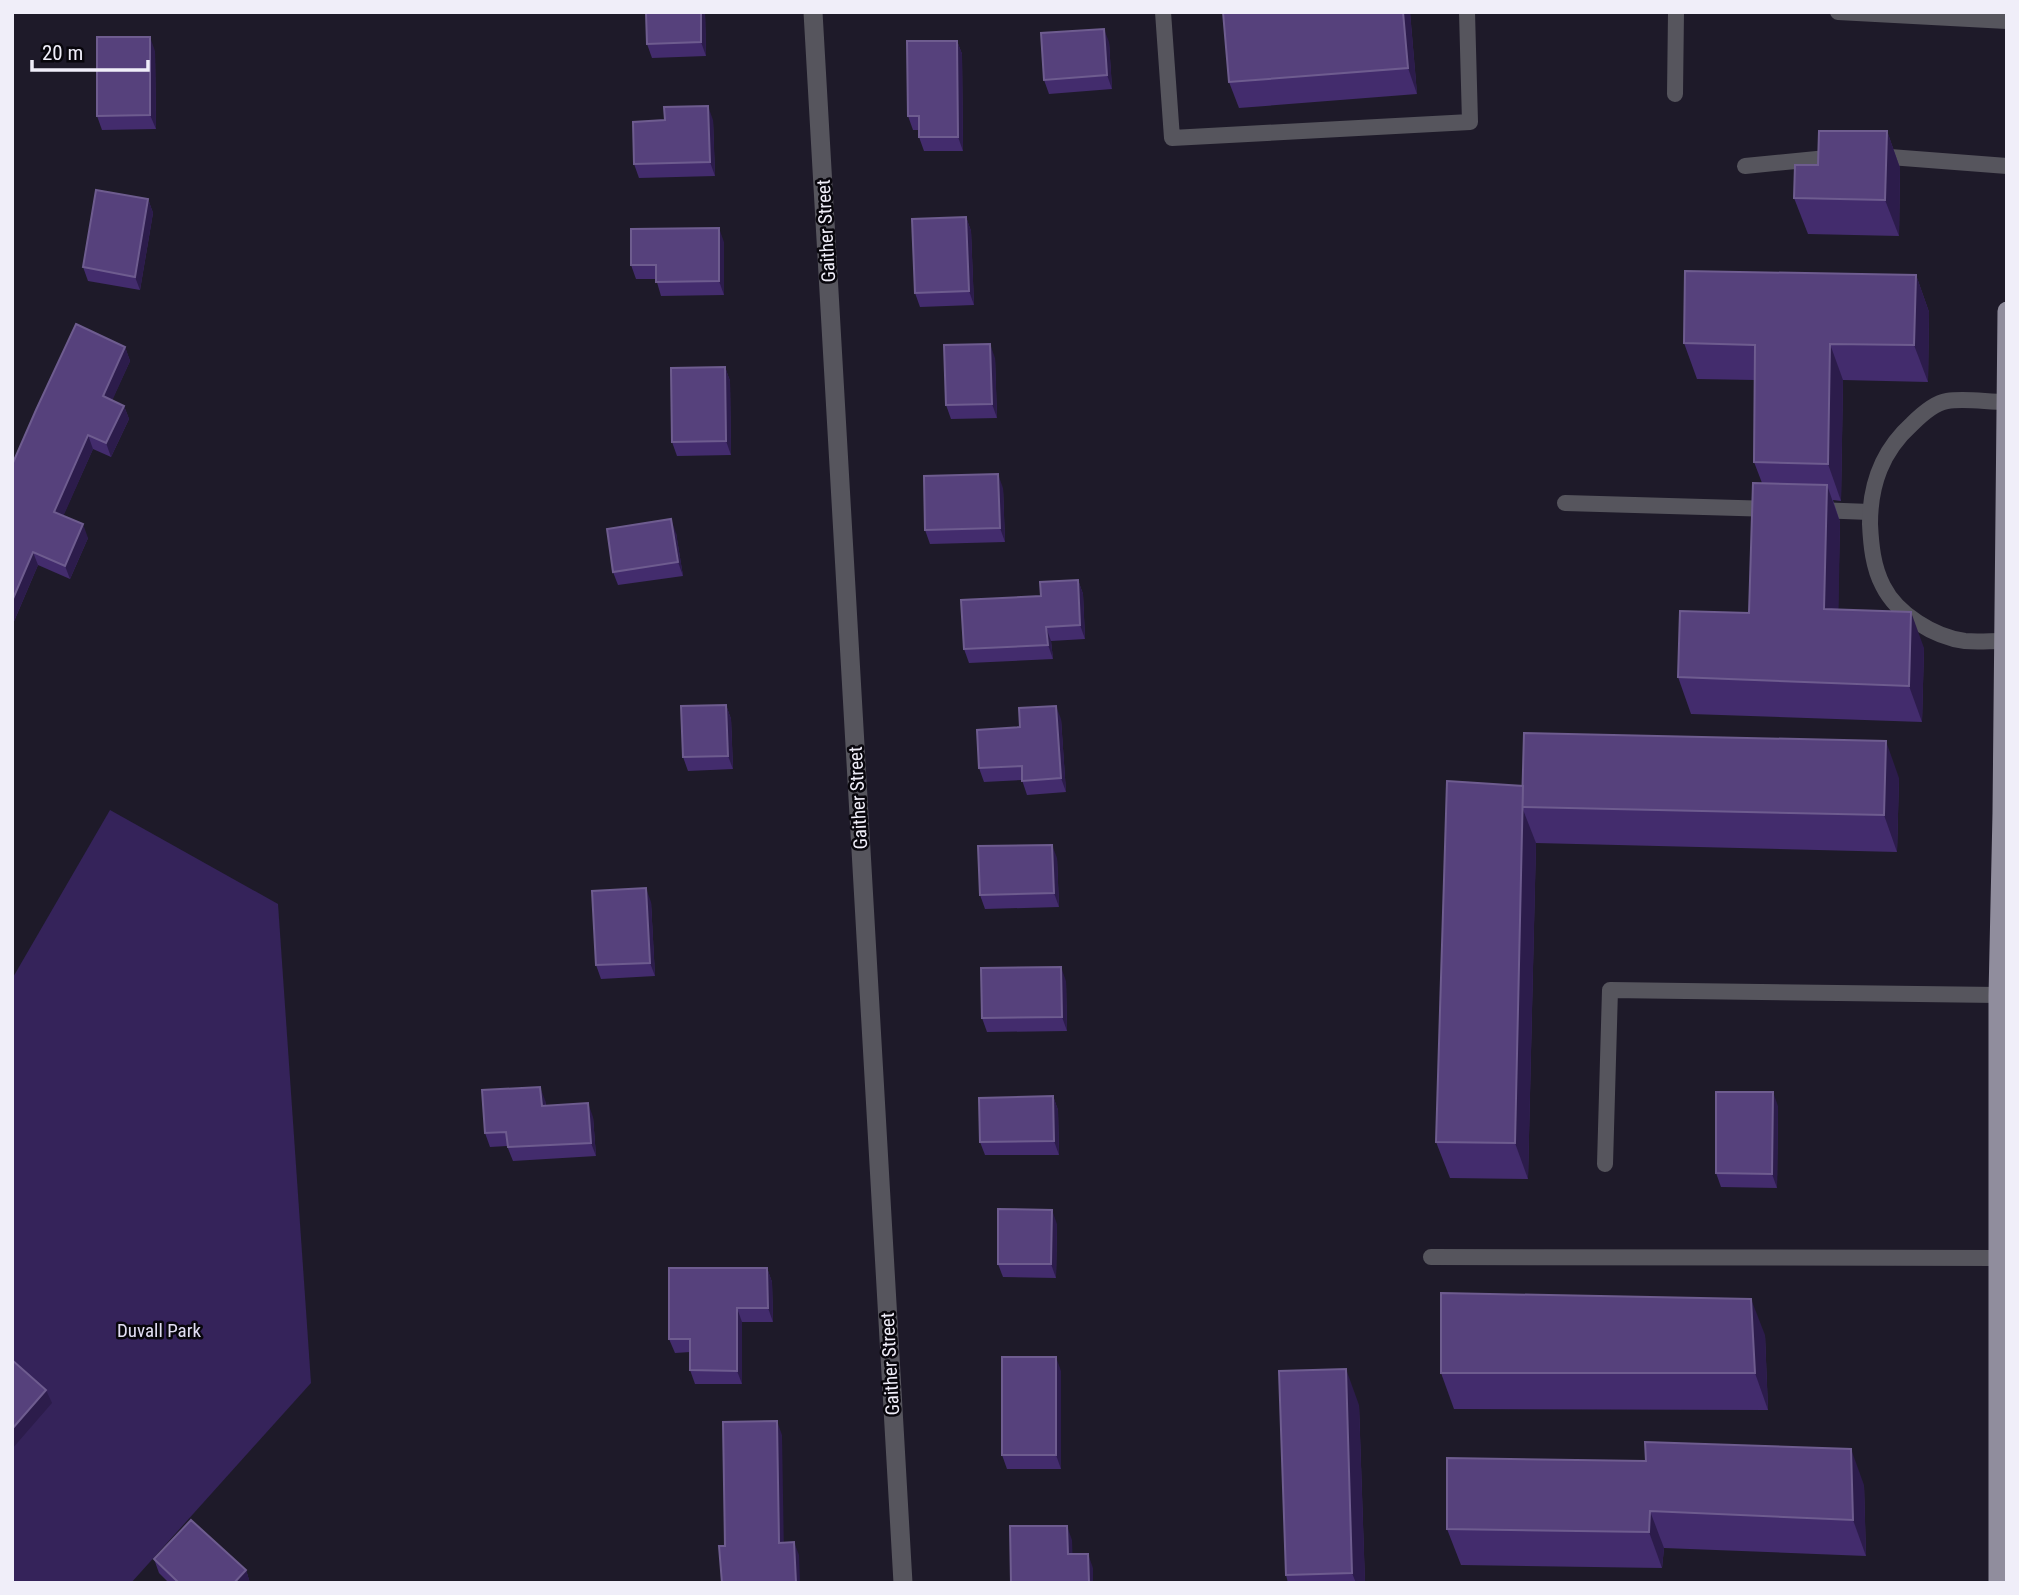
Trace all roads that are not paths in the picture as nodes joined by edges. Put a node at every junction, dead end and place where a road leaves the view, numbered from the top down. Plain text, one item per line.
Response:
1 (813, 12) edge
2 (1164, 12) edge
3 (1467, 12) edge
4 (1676, 12) edge
5 (1838, 12) edge
6 (2007, 21) edge
7 (1675, 94) dead end
8 (1745, 166) dead end
9 (2007, 166) edge
10 (2007, 310) edge
11 (2006, 402) edge
12 (1565, 503) dead end
13 (1870, 512) junction
14 (2002, 640) junction
15 (2005, 813) edge
16 (1998, 995) junction
17 (1605, 1164) dead end
18 (1431, 1257) dead end
19 (1997, 1258) junction
20 (903, 1583) edge
21 (1998, 1583) edge

1 - 20 street, Gaither Street
2 - 3 lane
4 - 7 lane
5 - 6 lane
8 - 9 lane
10 - 11 main road
11 - 13 lane
11 - 14 main road
12 - 13 lane
13 - 14 lane
14 - 15 main road
15 - 16 main road
16 - 17 lane
16 - 19 main road
18 - 19 lane
19 - 21 main road

